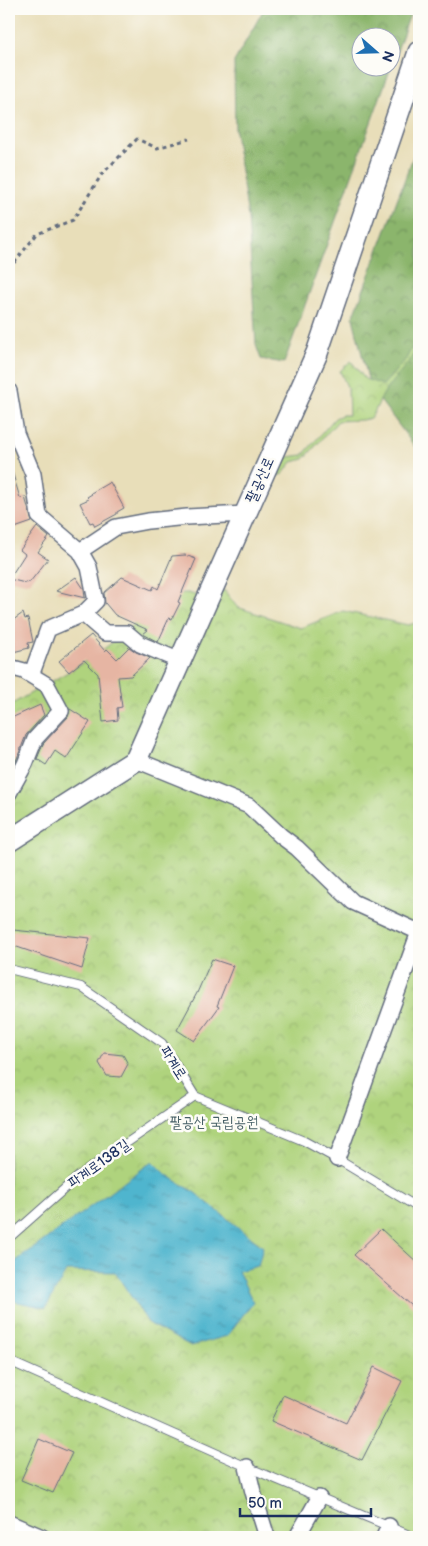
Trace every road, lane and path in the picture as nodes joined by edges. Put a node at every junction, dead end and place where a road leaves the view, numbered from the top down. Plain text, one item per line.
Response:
1 (419, 52) edge
2 (189, 139) dead end
3 (9, 269) edge
4 (9, 391) edge
5 (246, 514) junction
6 (80, 551) junction
7 (83, 614) junction
8 (180, 661) junction
9 (9, 667) edge
10 (24, 671) junction
11 (136, 760) junction
12 (9, 793) edge
13 (9, 841) edge
14 (419, 932) edge
15 (9, 969) edge
16 (195, 1096) junction
17 (337, 1159) junction
18 (419, 1210) edge
19 (9, 1238) edge
20 (9, 1361) edge
21 (247, 1468) junction
22 (319, 1498) junction
23 (12, 1529) edge
24 (386, 1532) edge
25 (42, 1537) edge
26 (267, 1537) edge
27 (297, 1537) edge
28 (414, 1537) edge

1 - 5 street, 팔공산로
2 - 3 path
4 - 6 street
5 - 6 street
5 - 8 street, 팔공산로
6 - 7 street
7 - 8 street
7 - 10 street
8 - 11 street, 팔공산로
9 - 10 street
10 - 12 street
11 - 13 street
11 - 14 street
14 - 17 street
15 - 16 lane, 파계로
16 - 17 lane, 파계로
16 - 19 lane, 파계로138길
17 - 18 lane, 파계로
20 - 21 lane
21 - 22 lane
21 - 26 street
22 - 24 lane
22 - 27 street
23 - 25 street
24 - 28 lane

